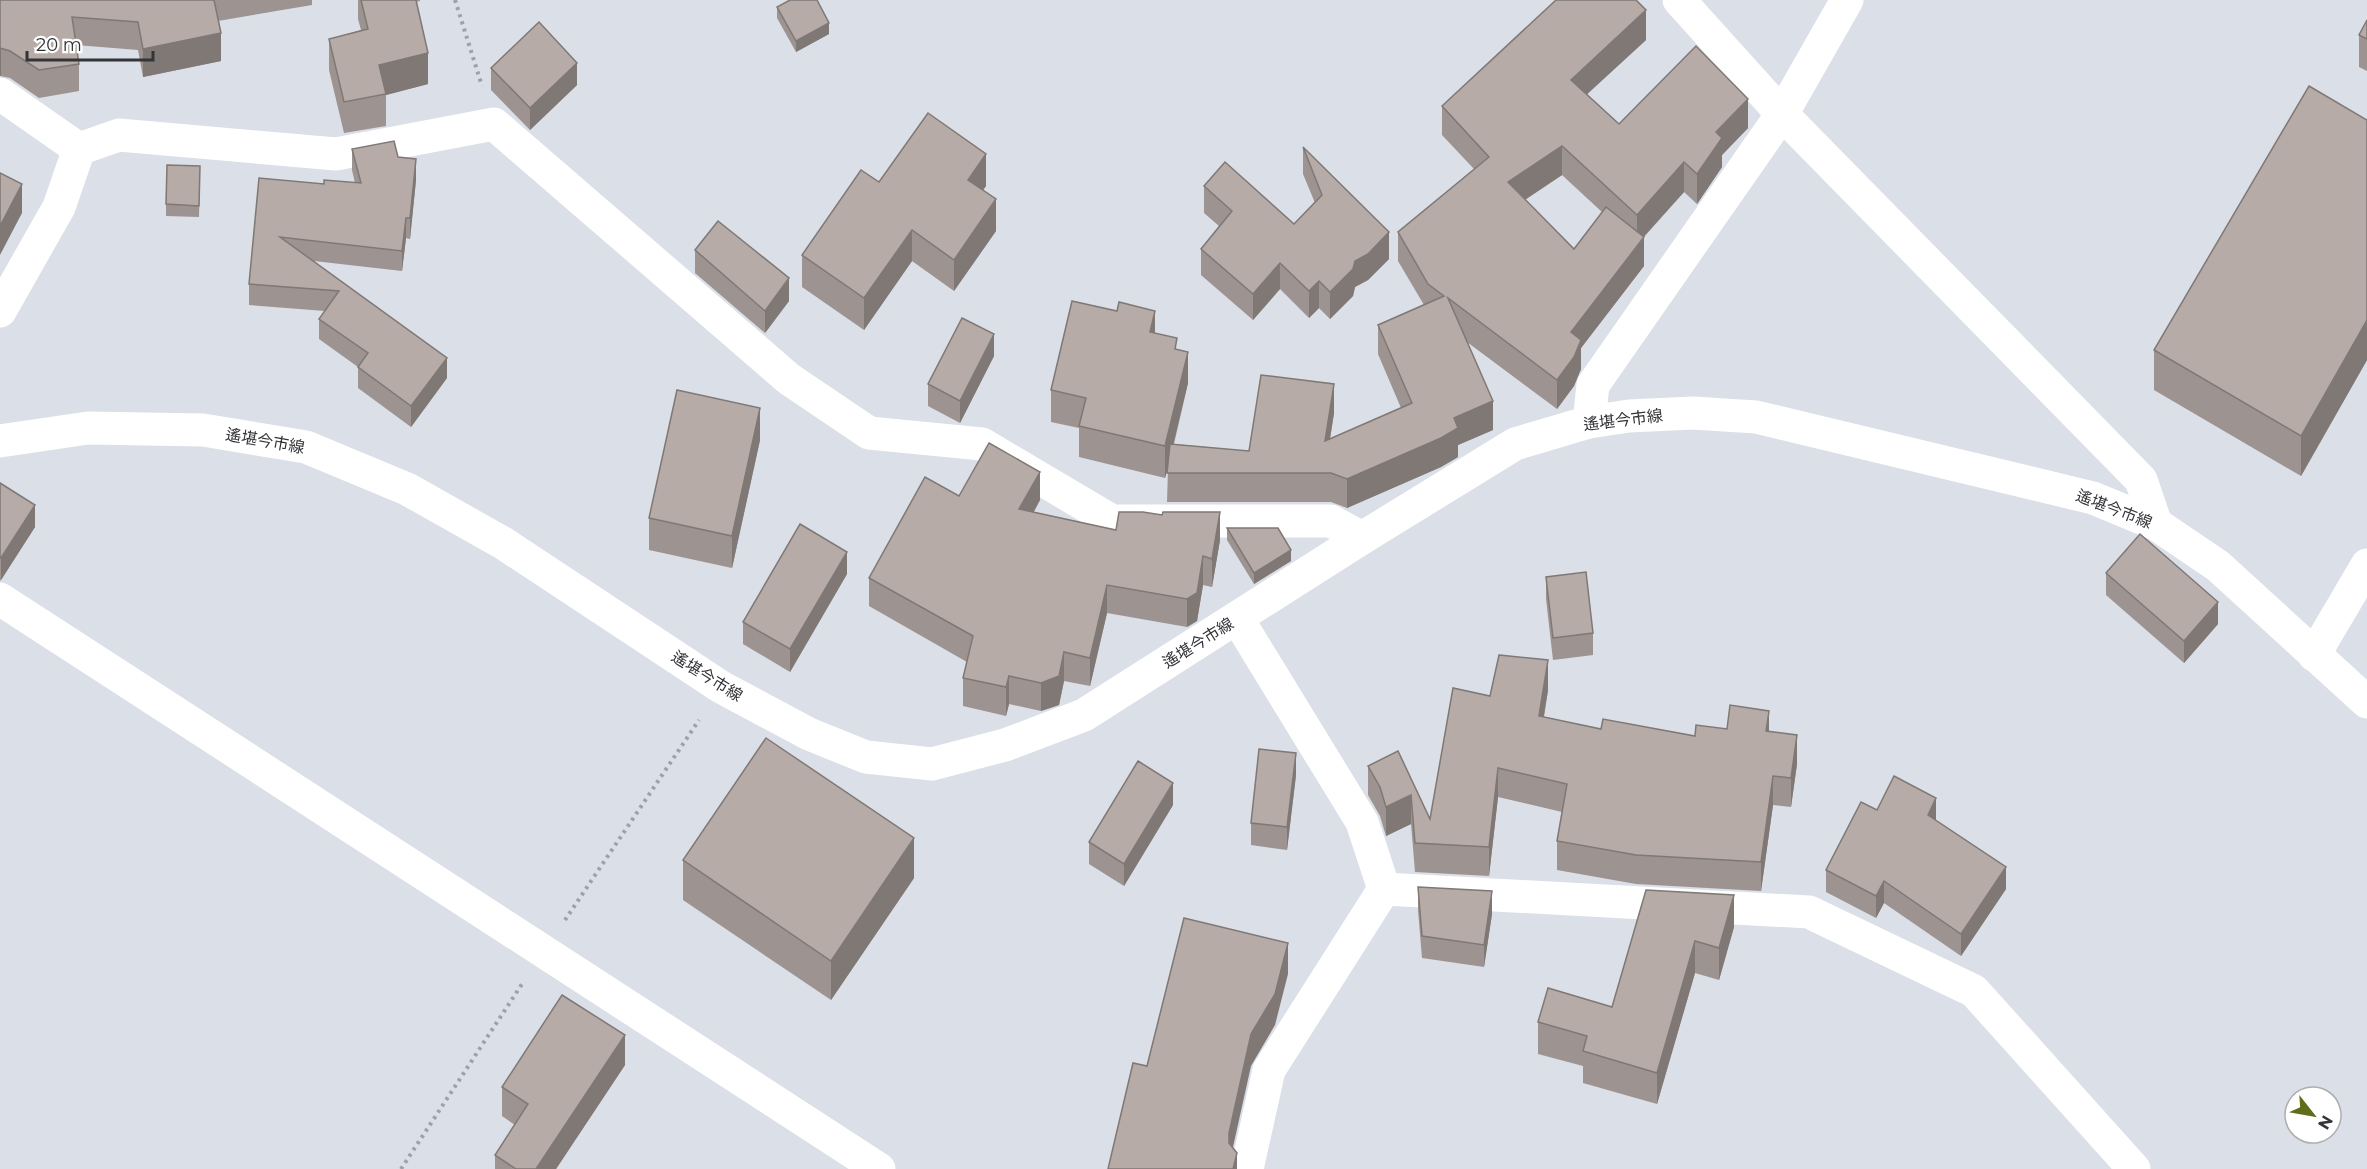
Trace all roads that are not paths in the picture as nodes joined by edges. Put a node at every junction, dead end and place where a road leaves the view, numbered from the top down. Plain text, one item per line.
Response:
1 (1679, 0) edge
2 (1847, 0) edge
3 (0, 94) edge
4 (1782, 114) junction
5 (79, 148) junction
6 (0, 311) edge
7 (1589, 422) junction
8 (0, 441) edge
9 (2156, 524) junction
10 (1362, 538) junction
11 (2367, 565) edge
12 (0, 599) edge
13 (1238, 618) junction
14 (2314, 655) junction
15 (2367, 702) edge
16 (1384, 889) junction
17 (879, 1169) edge
18 (1247, 1169) edge
19 (2134, 1169) edge

1 - 4 street
2 - 4 street
3 - 5 street
4 - 7 street
4 - 9 street
5 - 6 street
5 - 10 street
7 - 9 street, 遙堪今市線
7 - 10 street, 遙堪今市線
8 - 13 street, 遙堪今市線
9 - 14 street, 遙堪今市線
10 - 13 street, 遙堪今市線
11 - 14 street
12 - 17 street
13 - 16 street
14 - 15 street, 遙堪今市線
16 - 18 street
16 - 19 street

